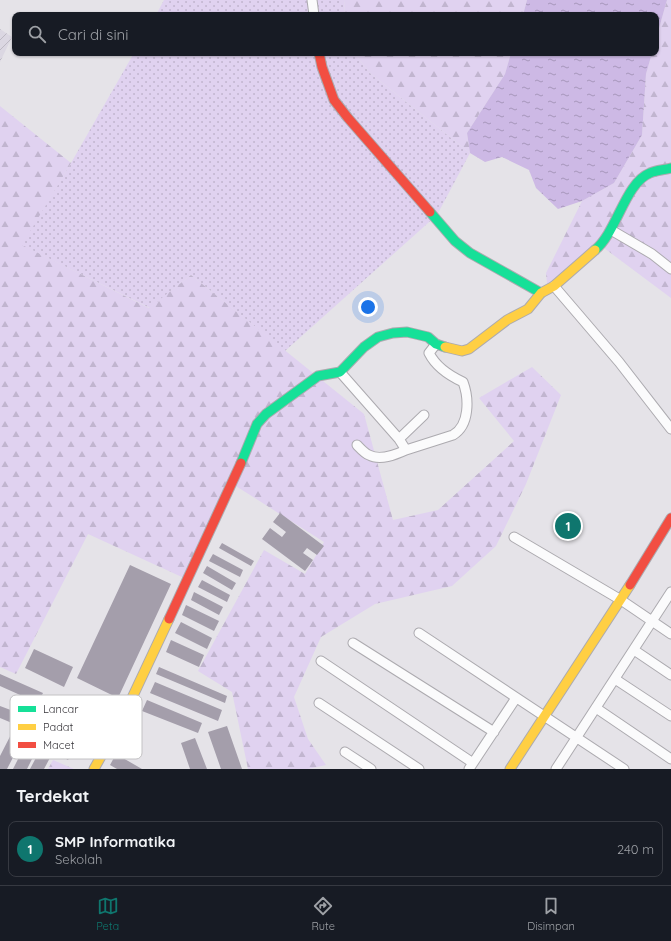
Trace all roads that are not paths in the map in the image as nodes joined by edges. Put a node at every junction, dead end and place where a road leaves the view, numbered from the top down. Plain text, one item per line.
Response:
1 (312, 0) edge
2 (314, 12) edge
3 (320, 56) edge
4 (671, 168) edge
5 (611, 230) junction
6 (671, 269) edge
7 (554, 286) junction
8 (541, 293) junction
9 (436, 344) junction
10 (340, 372) junction
11 (424, 415) dead end
12 (671, 429) edge
13 (399, 439) junction
14 (357, 445) dead end
15 (406, 450) junction
16 (671, 518) edge
17 (514, 537) dead end
18 (671, 593) edge
19 (621, 600) junction
20 (652, 622) junction
21 (420, 633) dead end
22 (671, 634) edge
23 (353, 642) dead end
24 (634, 650) junction
25 (321, 661) dead end
26 (671, 675) edge
27 (615, 679) junction
28 (133, 695) edge
29 (516, 698) junction
30 (319, 703) dead end
31 (596, 708) junction
32 (544, 716) junction
33 (671, 716) edge
34 (494, 732) junction
35 (576, 738) junction
36 (345, 752) dead end
37 (99, 759) edge
38 (671, 759) edge
39 (471, 766) edge
40 (560, 768) edge
41 (94, 769) edge
42 (371, 769) edge
43 (419, 769) edge
44 (510, 769) edge
45 (624, 769) edge

1 - 2 street
3 - 8 street
4 - 5 street
5 - 6 street
5 - 7 street
7 - 8 street
7 - 12 street
8 - 9 street
9 - 10 street
9 - 15 street
10 - 13 street
10 - 28 street
11 - 13 street
13 - 15 street
14 - 15 street
16 - 19 street
17 - 19 street
18 - 20 street
19 - 20 street
19 - 32 street
20 - 22 street
20 - 24 street
21 - 29 street
23 - 34 street
24 - 26 street
24 - 27 street
25 - 39 street
27 - 31 street
27 - 33 street
29 - 32 street
29 - 34 street
30 - 43 street
31 - 35 street
31 - 38 street
32 - 35 street
32 - 44 street
34 - 39 street
35 - 40 street
35 - 45 street
36 - 42 street
37 - 41 street

